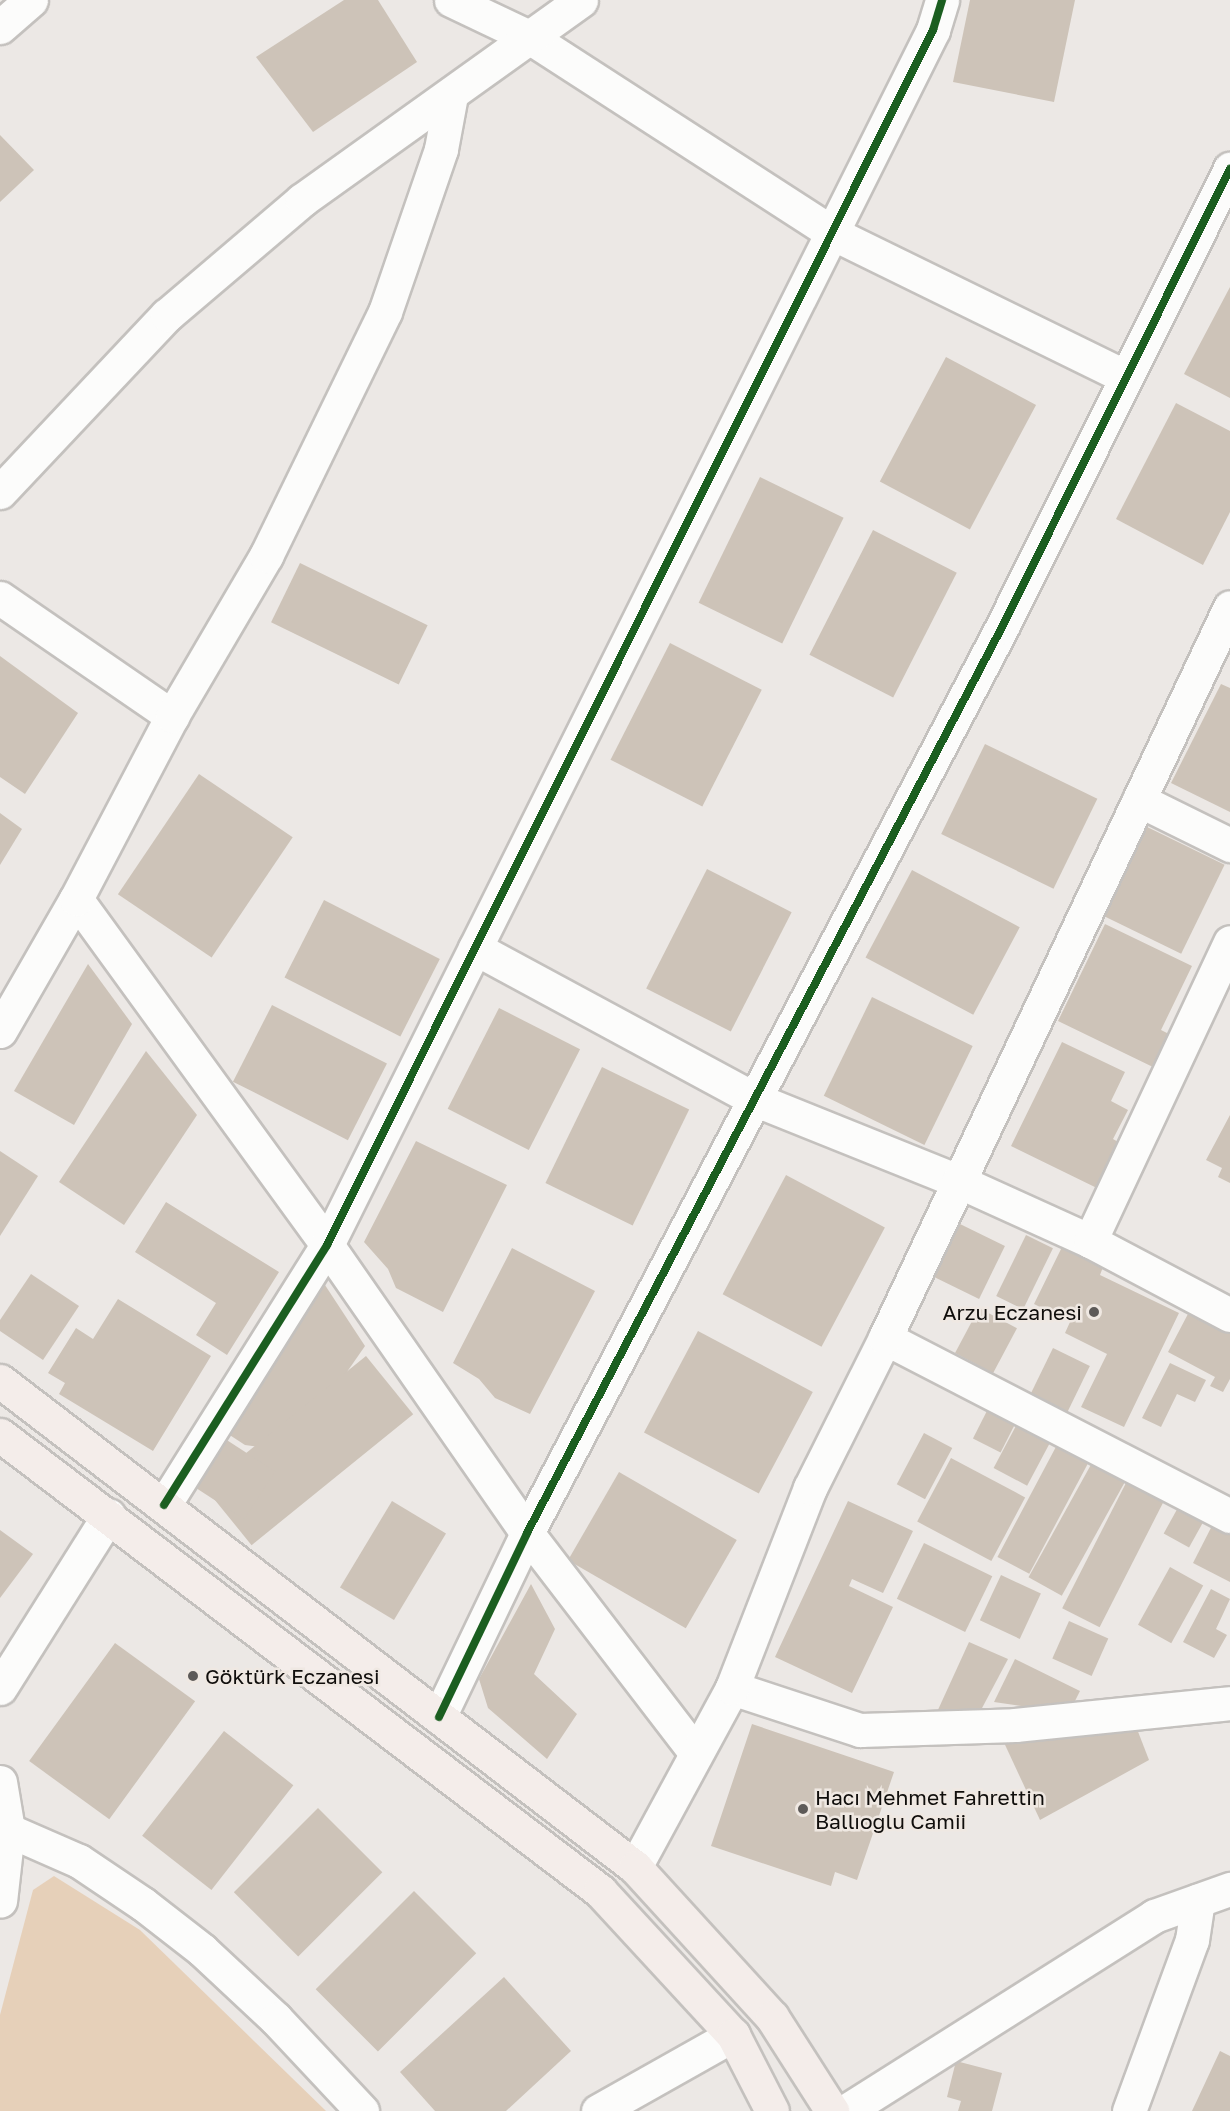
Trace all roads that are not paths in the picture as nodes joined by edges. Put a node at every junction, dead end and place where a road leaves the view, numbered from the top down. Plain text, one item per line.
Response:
1 (31, 0) edge
2 (451, 0) edge
3 (581, 0) edge
4 (942, 0) edge
5 (0, 27) edge
6 (531, 38) junction
7 (451, 95) junction
8 (1230, 169) edge
9 (832, 232) junction
10 (1126, 377) junction
11 (0, 492) edge
12 (0, 598) edge
13 (1230, 607) edge
14 (172, 716) junction
15 (1139, 800) junction
16 (1230, 845) edge
17 (76, 899) junction
18 (1230, 942) edge
19 (475, 948) junction
20 (11, 989) edge
21 (0, 1030) edge
22 (754, 1099) junction
23 (958, 1181) junction
24 (1090, 1241) junction
25 (327, 1245) junction
26 (1230, 1315) edge
27 (885, 1338) junction
28 (0, 1382) edge
29 (0, 1435) edge
30 (164, 1505) junction
31 (109, 1515) junction
32 (1230, 1516) edge
33 (526, 1533) junction
34 (0, 1688) edge
35 (732, 1688) junction
36 (1230, 1703) edge
37 (439, 1717) junction
38 (695, 1752) junction
39 (0, 1782) edge
40 (8, 1830) junction
41 (635, 1867) junction
42 (1230, 1888) edge
43 (1198, 1900) junction
44 (0, 1901) edge
45 (733, 2035) junction
46 (362, 2111) edge
47 (598, 2111) edge
48 (772, 2111) edge
49 (832, 2111) edge
50 (846, 2111) edge
51 (1129, 2111) edge

1 - 5 street
2 - 6 street
3 - 6 street
4 - 9 street
6 - 7 street
6 - 9 street
7 - 11 street
7 - 14 street
8 - 10 street
9 - 10 street
9 - 19 street
10 - 22 street
12 - 14 street
13 - 15 street
14 - 17 street
15 - 16 street
15 - 23 street
17 - 20 street
17 - 25 street
18 - 24 street
19 - 22 street
19 - 25 street
20 - 21 street
22 - 23 street
22 - 33 street
23 - 24 street
23 - 27 street
24 - 26 street
25 - 30 street
25 - 33 street
27 - 32 street
27 - 35 street
28 - 30 main road
29 - 31 main road
30 - 37 main road
31 - 34 street
31 - 45 main road
33 - 37 street
33 - 38 street
35 - 36 street
35 - 38 street
37 - 41 main road
38 - 41 street
39 - 40 street
40 - 44 street
40 - 46 street
41 - 49 main road
42 - 43 street
43 - 50 street
43 - 51 street
45 - 47 street
45 - 48 main road

